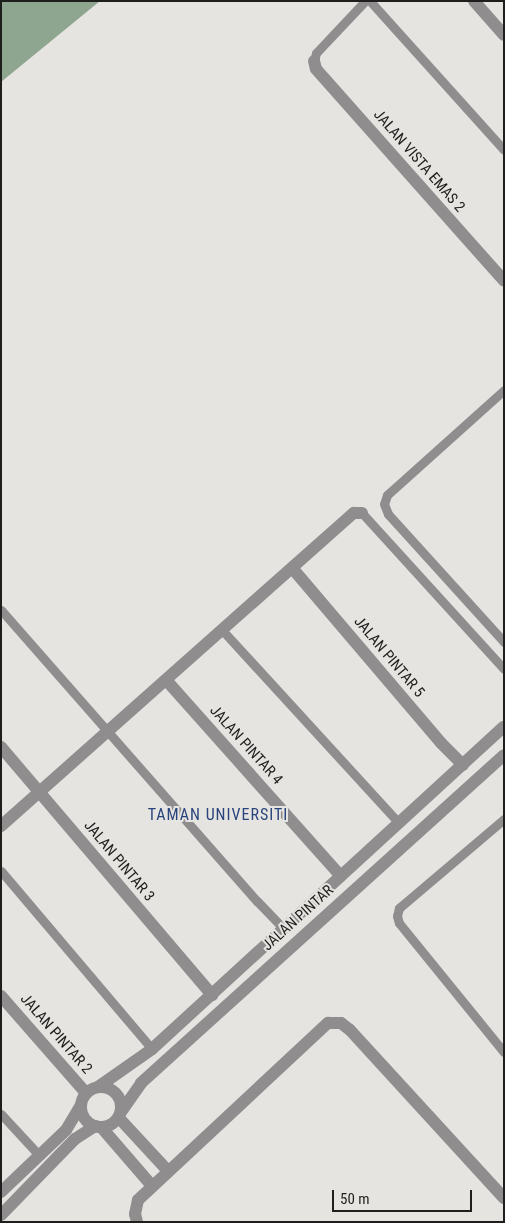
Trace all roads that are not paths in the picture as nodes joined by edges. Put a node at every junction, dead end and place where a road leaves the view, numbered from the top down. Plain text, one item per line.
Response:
1 (365, 1) edge
2 (370, 1) edge
3 (474, 1) edge
4 (504, 35) edge
5 (314, 60) joint
6 (504, 150) edge
7 (504, 282) edge
8 (504, 390) edge
9 (362, 513) joint
10 (293, 569) junction
11 (1, 610) edge
12 (223, 631) junction
13 (504, 642) edge
14 (504, 669) edge
15 (167, 681) junction
16 (504, 727) edge
17 (109, 732) junction
18 (1, 748) edge
19 (504, 754) edge
20 (463, 765) junction
21 (40, 792) junction
22 (504, 819) edge
23 (399, 824) junction
24 (1, 826) edge
25 (1, 871) edge
26 (341, 876) junction
27 (284, 929) junction
28 (212, 995) junction
29 (1, 996) edge
30 (152, 1049) junction
31 (504, 1052) edge
32 (92, 1090) junction
33 (81, 1105) junction
34 (1, 1114) edge
35 (120, 1115) junction
36 (98, 1127) junction
37 (39, 1155) junction
38 (168, 1172) junction
39 (152, 1186) junction
40 (1, 1192) edge
41 (504, 1198) edge
42 (1, 1215) edge
43 (136, 1222) edge

1 - 5 lane
2 - 6 lane
3 - 4 street
5 - 7 street, JALAN VISTA EMAS 2
8 - 13 lane
9 - 10 street
9 - 14 lane
10 - 12 street
10 - 20 street, JALAN PINTAR 5
11 - 17 lane
12 - 15 street
12 - 23 lane
15 - 17 street
15 - 26 street, JALAN PINTAR 4
16 - 20 street, JALAN PINTAR
17 - 21 street
17 - 27 lane
18 - 21 street, JALAN PINTAR 3
19 - 35 street, JALAN PINTAR
20 - 23 street, JALAN PINTAR
21 - 24 street
21 - 28 street, JALAN PINTAR 3
22 - 31 lane
23 - 26 street, JALAN PINTAR
25 - 30 lane
26 - 27 street, JALAN PINTAR
27 - 28 street, JALAN PINTAR
28 - 30 street, JALAN PINTAR
29 - 32 street, JALAN PINTAR 2
30 - 32 street, JALAN PINTAR
32 - 33 street
32 - 35 street
33 - 36 street
33 - 37 street
34 - 37 lane
35 - 36 street
35 - 38 street
36 - 39 street
36 - 42 street
37 - 40 street
38 - 39 street
38 - 41 street
39 - 43 street

